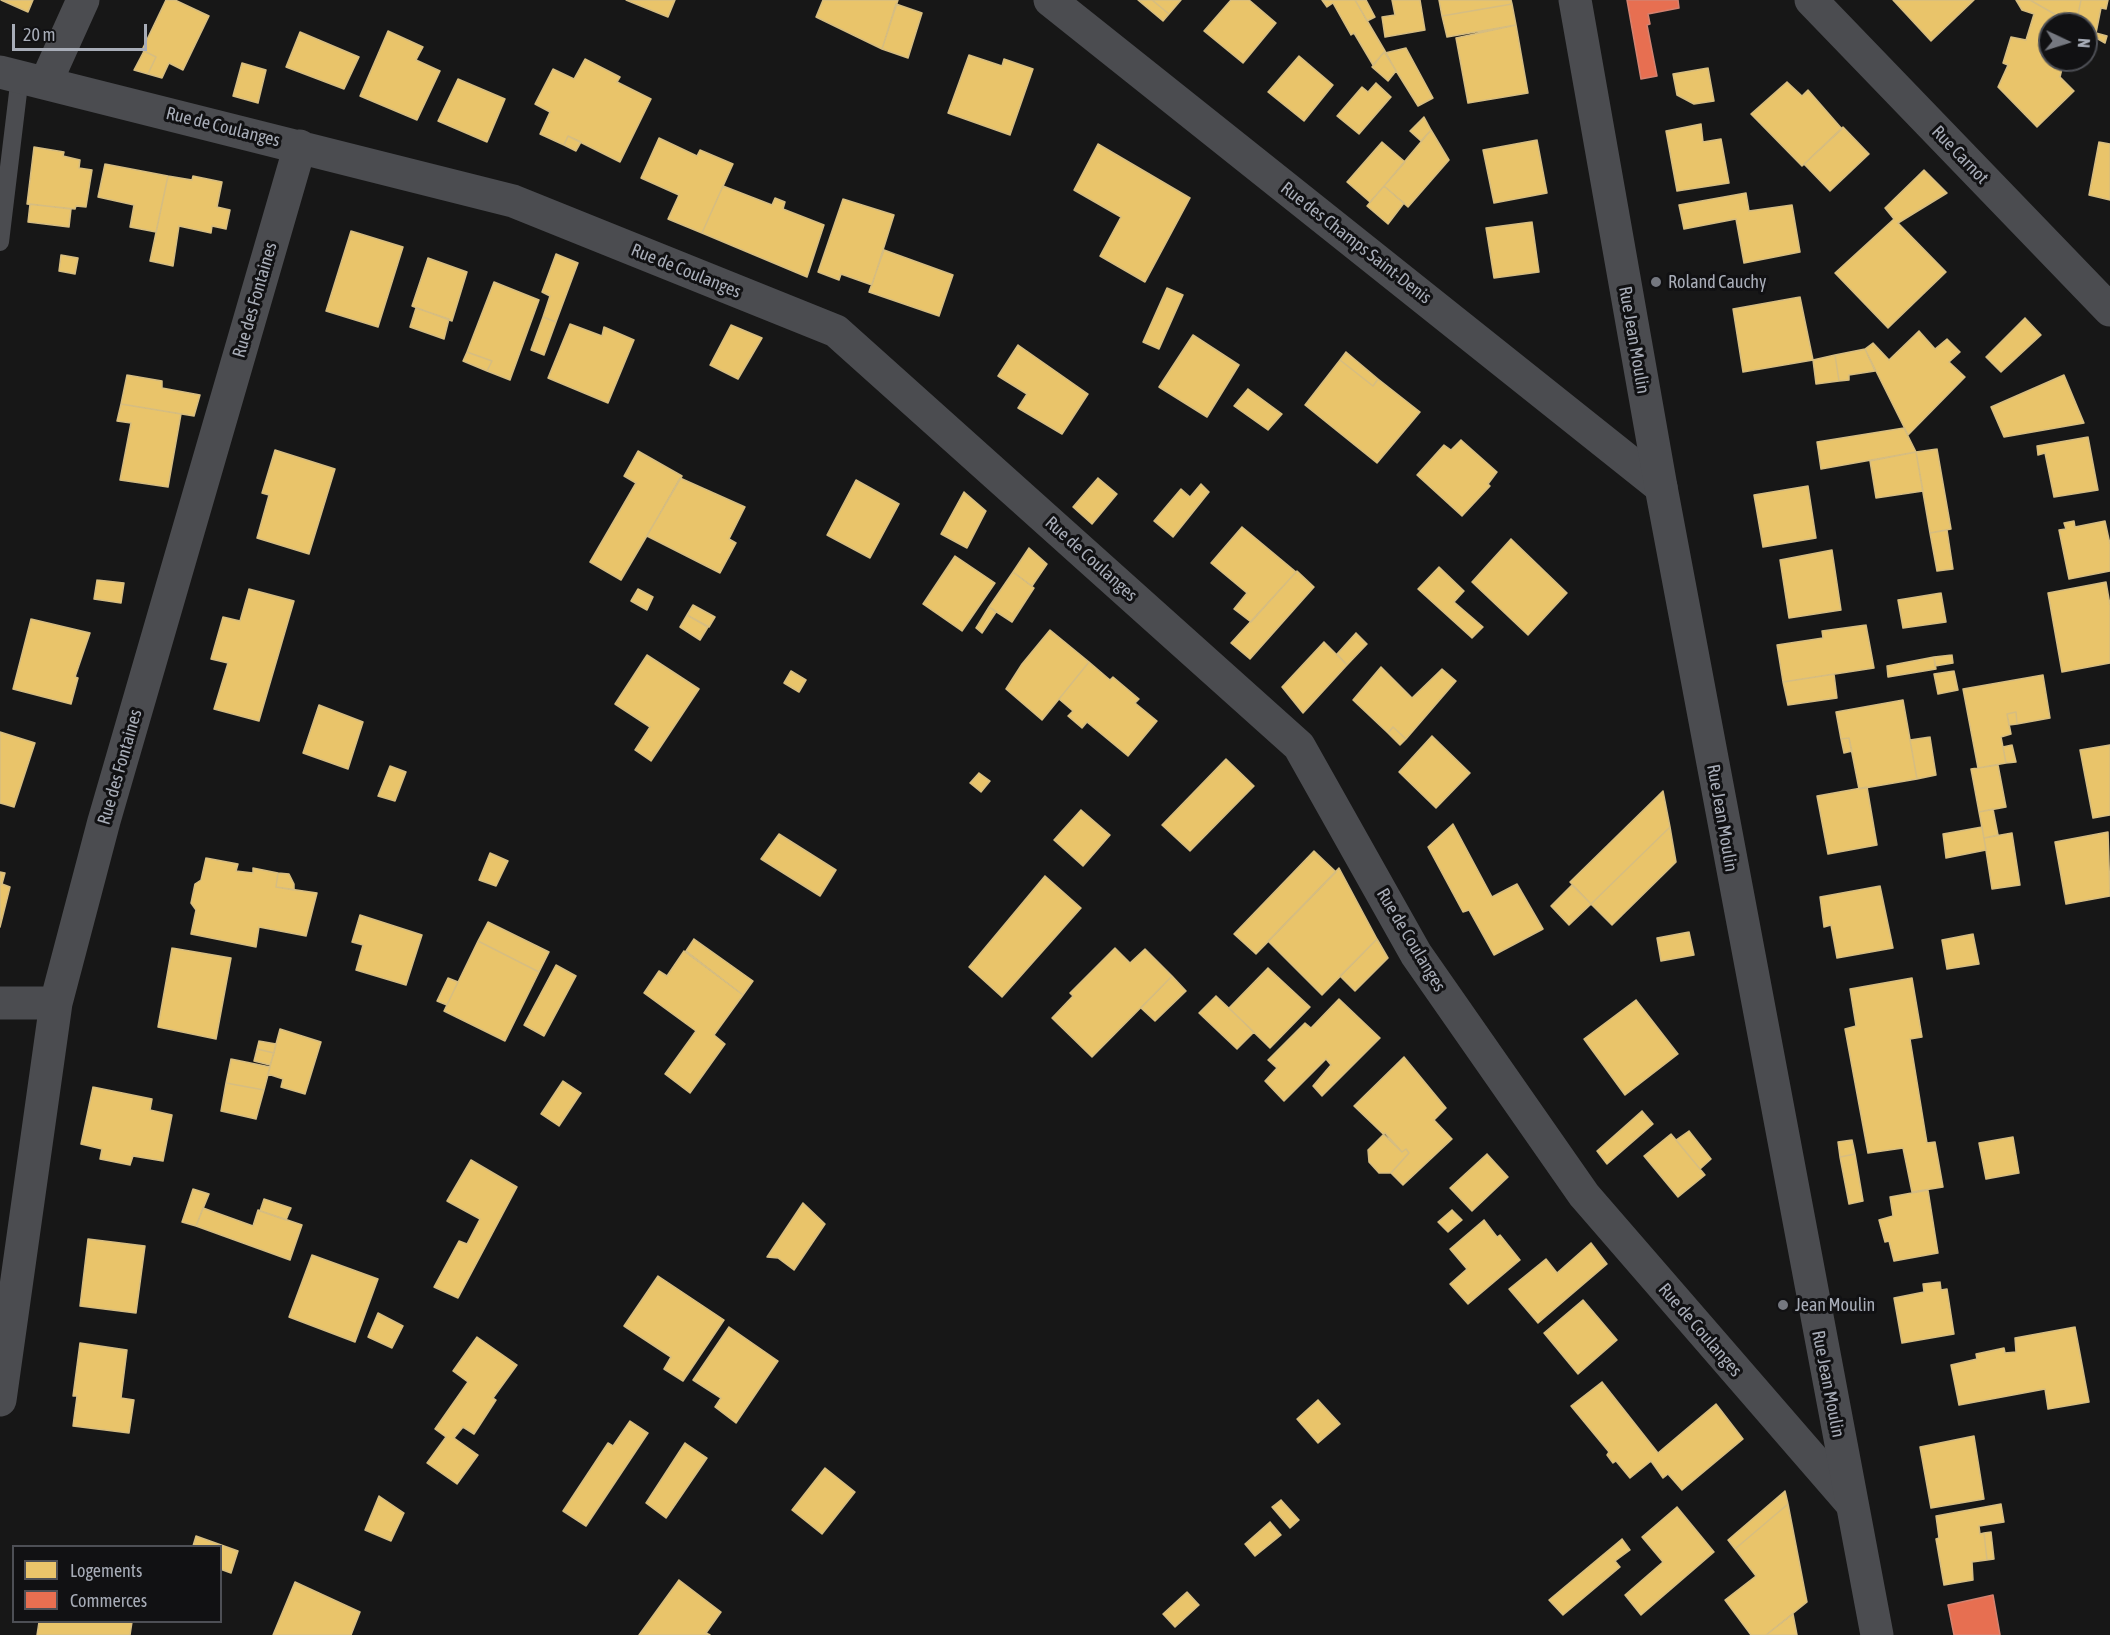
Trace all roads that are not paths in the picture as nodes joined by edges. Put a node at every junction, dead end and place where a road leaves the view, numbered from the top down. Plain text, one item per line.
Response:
1 (83, 0) edge
2 (1050, 0) edge
3 (1575, 0) edge
4 (1811, 0) edge
5 (22, 77) edge
6 (300, 146) junction
7 (0, 242) edge
8 (2110, 310) edge
9 (1661, 487) junction
10 (0, 1003) edge
11 (56, 1003) junction
12 (0, 1400) edge
13 (1851, 1503) junction
14 (1876, 1635) edge

1 - 5 street
2 - 9 street, Rue des Champs Saint-Denis
3 - 9 street, Rue Jean Moulin
4 - 8 street, Rue Carnot
5 - 6 street, Rue de Coulanges
5 - 7 lane
6 - 11 street, Rue des Fontaines
6 - 13 street, Rue de Coulanges
9 - 13 street, Rue Jean Moulin
10 - 11 street
11 - 12 street, Rue des Fontaines
13 - 14 street, Rue Jean Moulin

